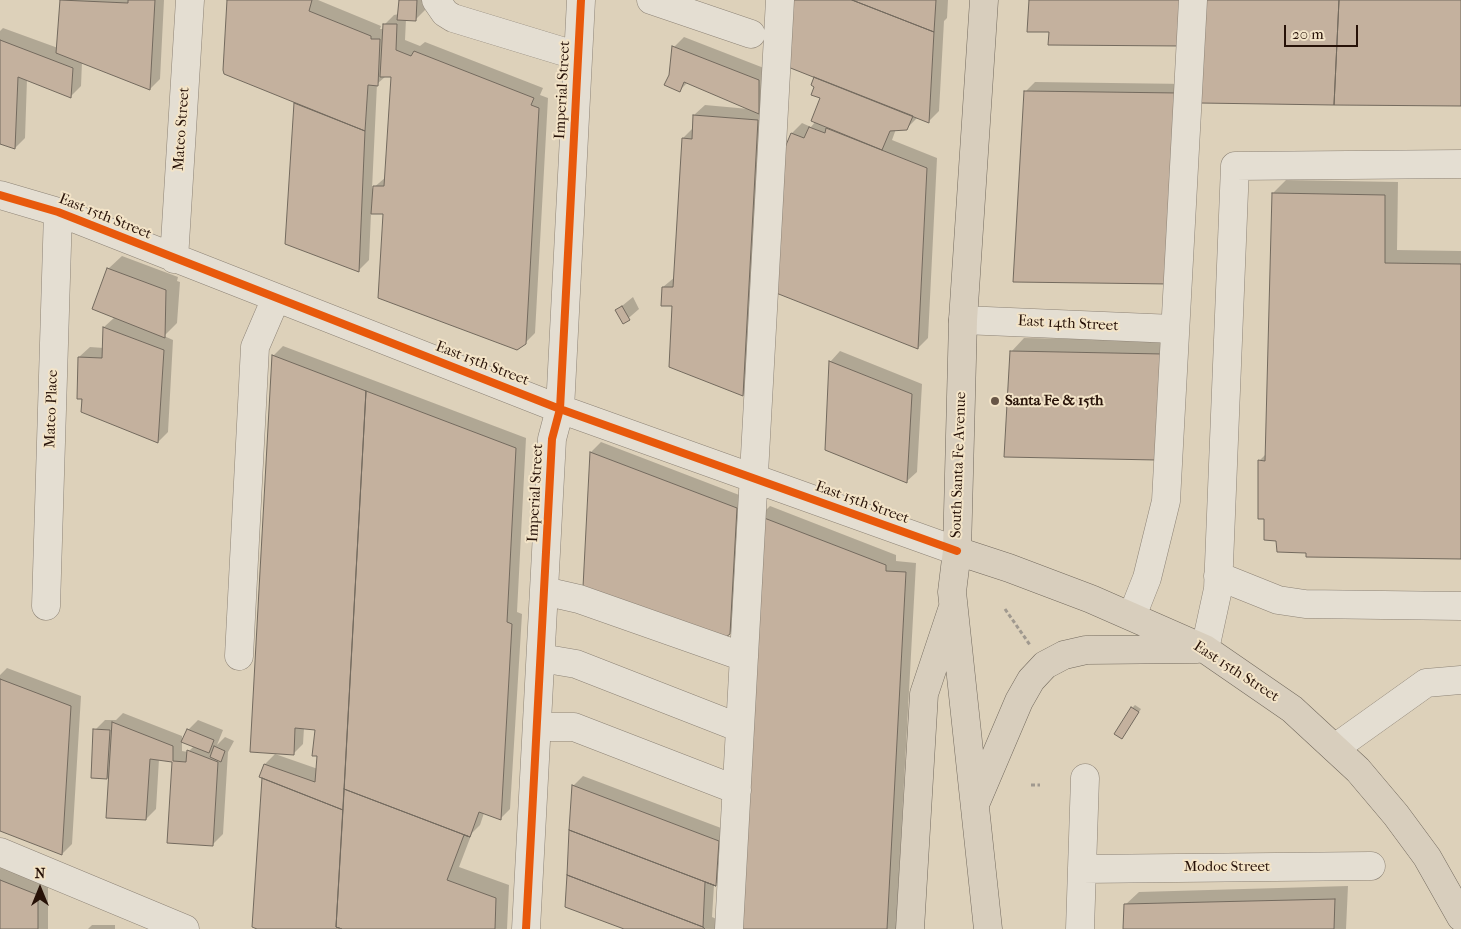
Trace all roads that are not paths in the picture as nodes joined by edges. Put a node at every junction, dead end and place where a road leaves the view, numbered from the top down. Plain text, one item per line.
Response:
1 (190, 0) edge
2 (436, 0) edge
3 (581, 0) edge
4 (651, 0) edge
5 (780, 0) edge
6 (984, 0) edge
7 (1193, 0) edge
8 (751, 34) dead end
9 (578, 56) junction
10 (1461, 164) edge
11 (0, 195) edge
12 (58, 212) junction
13 (174, 259) junction
14 (276, 298) junction
15 (963, 320) junction
16 (1174, 329) junction
17 (560, 409) junction
18 (754, 479) junction
19 (957, 551) junction
20 (1218, 576) junction
21 (544, 591) junction
22 (46, 606) dead end
23 (954, 606) junction
24 (1461, 606) edge
25 (1132, 616) junction
26 (1205, 649) junction
27 (239, 656) dead end
28 (744, 657) junction
29 (541, 658) junction
30 (1461, 680) edge
31 (537, 727) junction
32 (740, 728) junction
33 (1335, 748) junction
34 (1085, 778) dead end
35 (737, 790) junction
36 (976, 804) junction
37 (0, 852) edge
38 (1371, 866) dead end
39 (1082, 869) junction
40 (1461, 917) edge
41 (185, 929) edge
42 (526, 929) edge
43 (729, 929) edge
44 (910, 929) edge
45 (988, 929) edge
46 (1080, 929) edge

1 - 13 street, Mateo Street
2 - 9 street
3 - 9 street, Imperial Street
4 - 8 street
5 - 18 street
6 - 15 main road, South Santa Fe Avenue
7 - 16 street
9 - 17 street, Imperial Street
10 - 20 street
11 - 12 street, East 15th Street
12 - 13 street, East 15th Street
12 - 22 street, Mateo Place
13 - 14 street, East 15th Street
14 - 17 street, East 15th Street
14 - 27 street
15 - 16 street, East 14th Street
15 - 19 main road, South Santa Fe Avenue
16 - 25 street
17 - 18 street, East 15th Street
17 - 21 street, Imperial Street
18 - 19 street, East 15th Street
18 - 28 street
19 - 23 main road, South Santa Fe Avenue
19 - 25 main road, East 15th Street
20 - 24 street
20 - 26 street
21 - 28 street
21 - 29 street, Imperial Street
23 - 36 main road, South Santa Fe Avenue
23 - 44 main road
25 - 26 main road, East 15th Street
26 - 33 main road, East 15th Street
26 - 36 main road
28 - 32 street
29 - 31 street, Imperial Street
29 - 32 street
30 - 33 street
31 - 35 street
31 - 42 street, Imperial Street
32 - 35 street
33 - 40 main road, East 15th Street
34 - 39 street
35 - 43 street
36 - 45 main road, South Santa Fe Avenue
37 - 41 street
38 - 39 street, Modoc Street
39 - 46 street

